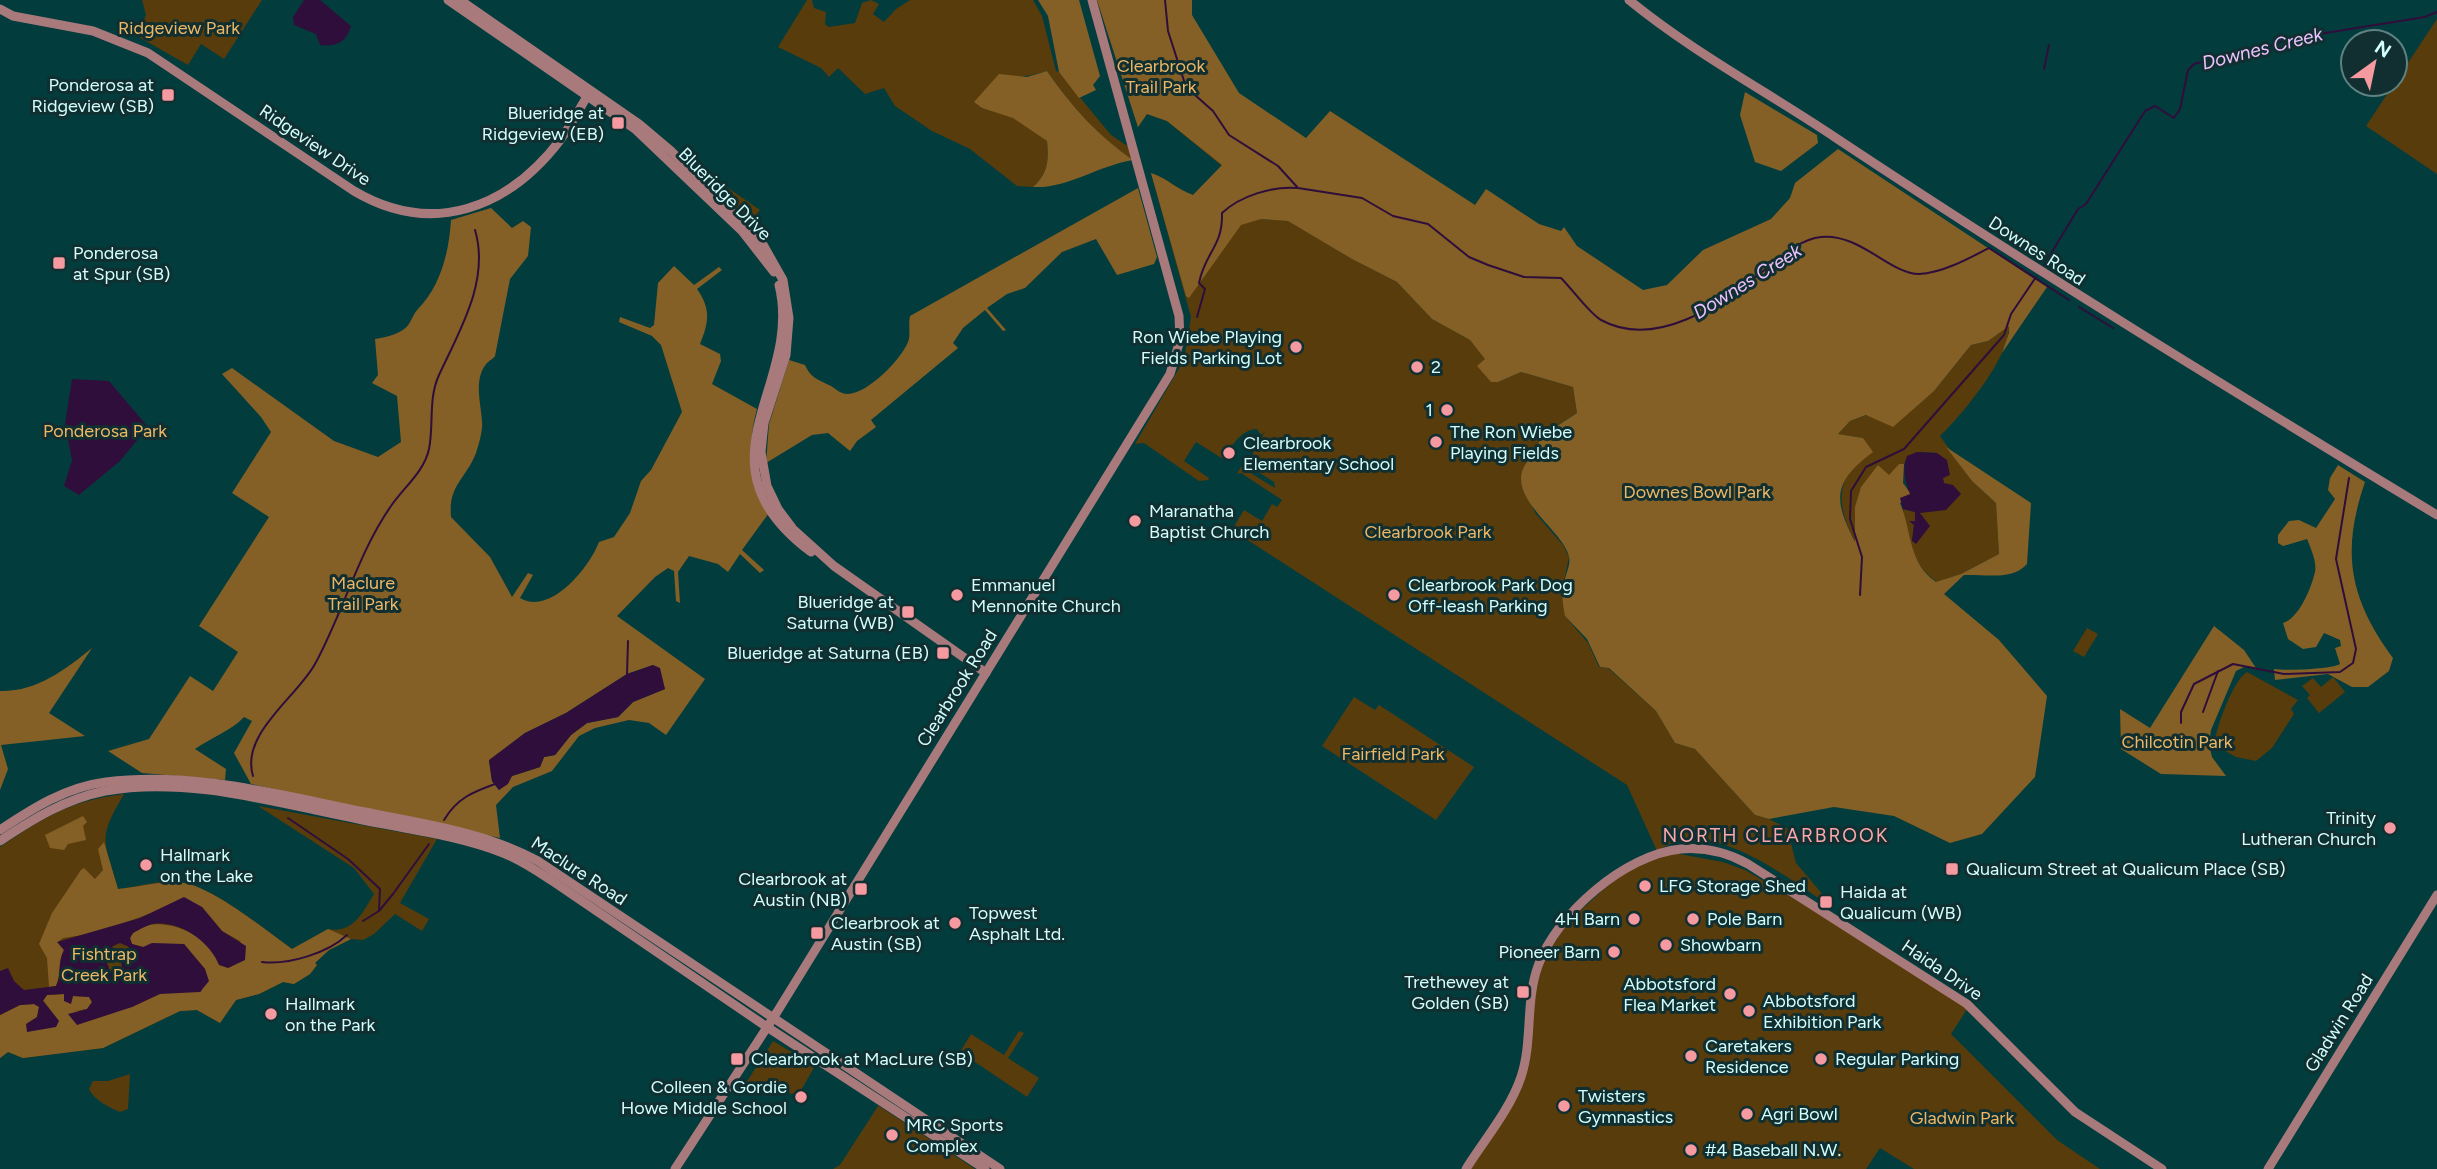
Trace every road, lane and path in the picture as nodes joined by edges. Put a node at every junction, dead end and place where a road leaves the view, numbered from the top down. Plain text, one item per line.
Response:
1 (448, 0) edge
2 (460, 0) edge
3 (1092, 0) edge
4 (1629, 0) edge
5 (0, 9) edge
6 (589, 93) junction
7 (2437, 515) edge
8 (986, 673) junction
9 (3, 828) edge
10 (0, 836) edge
11 (0, 841) edge
12 (2437, 895) edge
13 (769, 1023) junction
14 (676, 1169) edge
15 (985, 1169) edge
16 (1000, 1169) edge
17 (1466, 1169) edge
18 (2162, 1169) edge
19 (2268, 1169) edge

1 - 6 main road, Blueridge Drive
2 - 6 main road, Blueridge Drive
3 - 8 main road, Clearbrook Road
4 - 7 main road, Downes Road
5 - 6 main road, Ridgeview Drive
6 - 8 main road, Blueridge Drive
8 - 13 main road, Clearbrook Road
9 - 10 main road
9 - 13 main road, Maclure Road
11 - 13 main road, Maclure Road
12 - 19 main road, Gladwin Road
13 - 14 main road, Clearbrook Road
13 - 15 main road, Maclure Road
13 - 16 main road, Maclure Road
17 - 18 main road, Haida Drive

